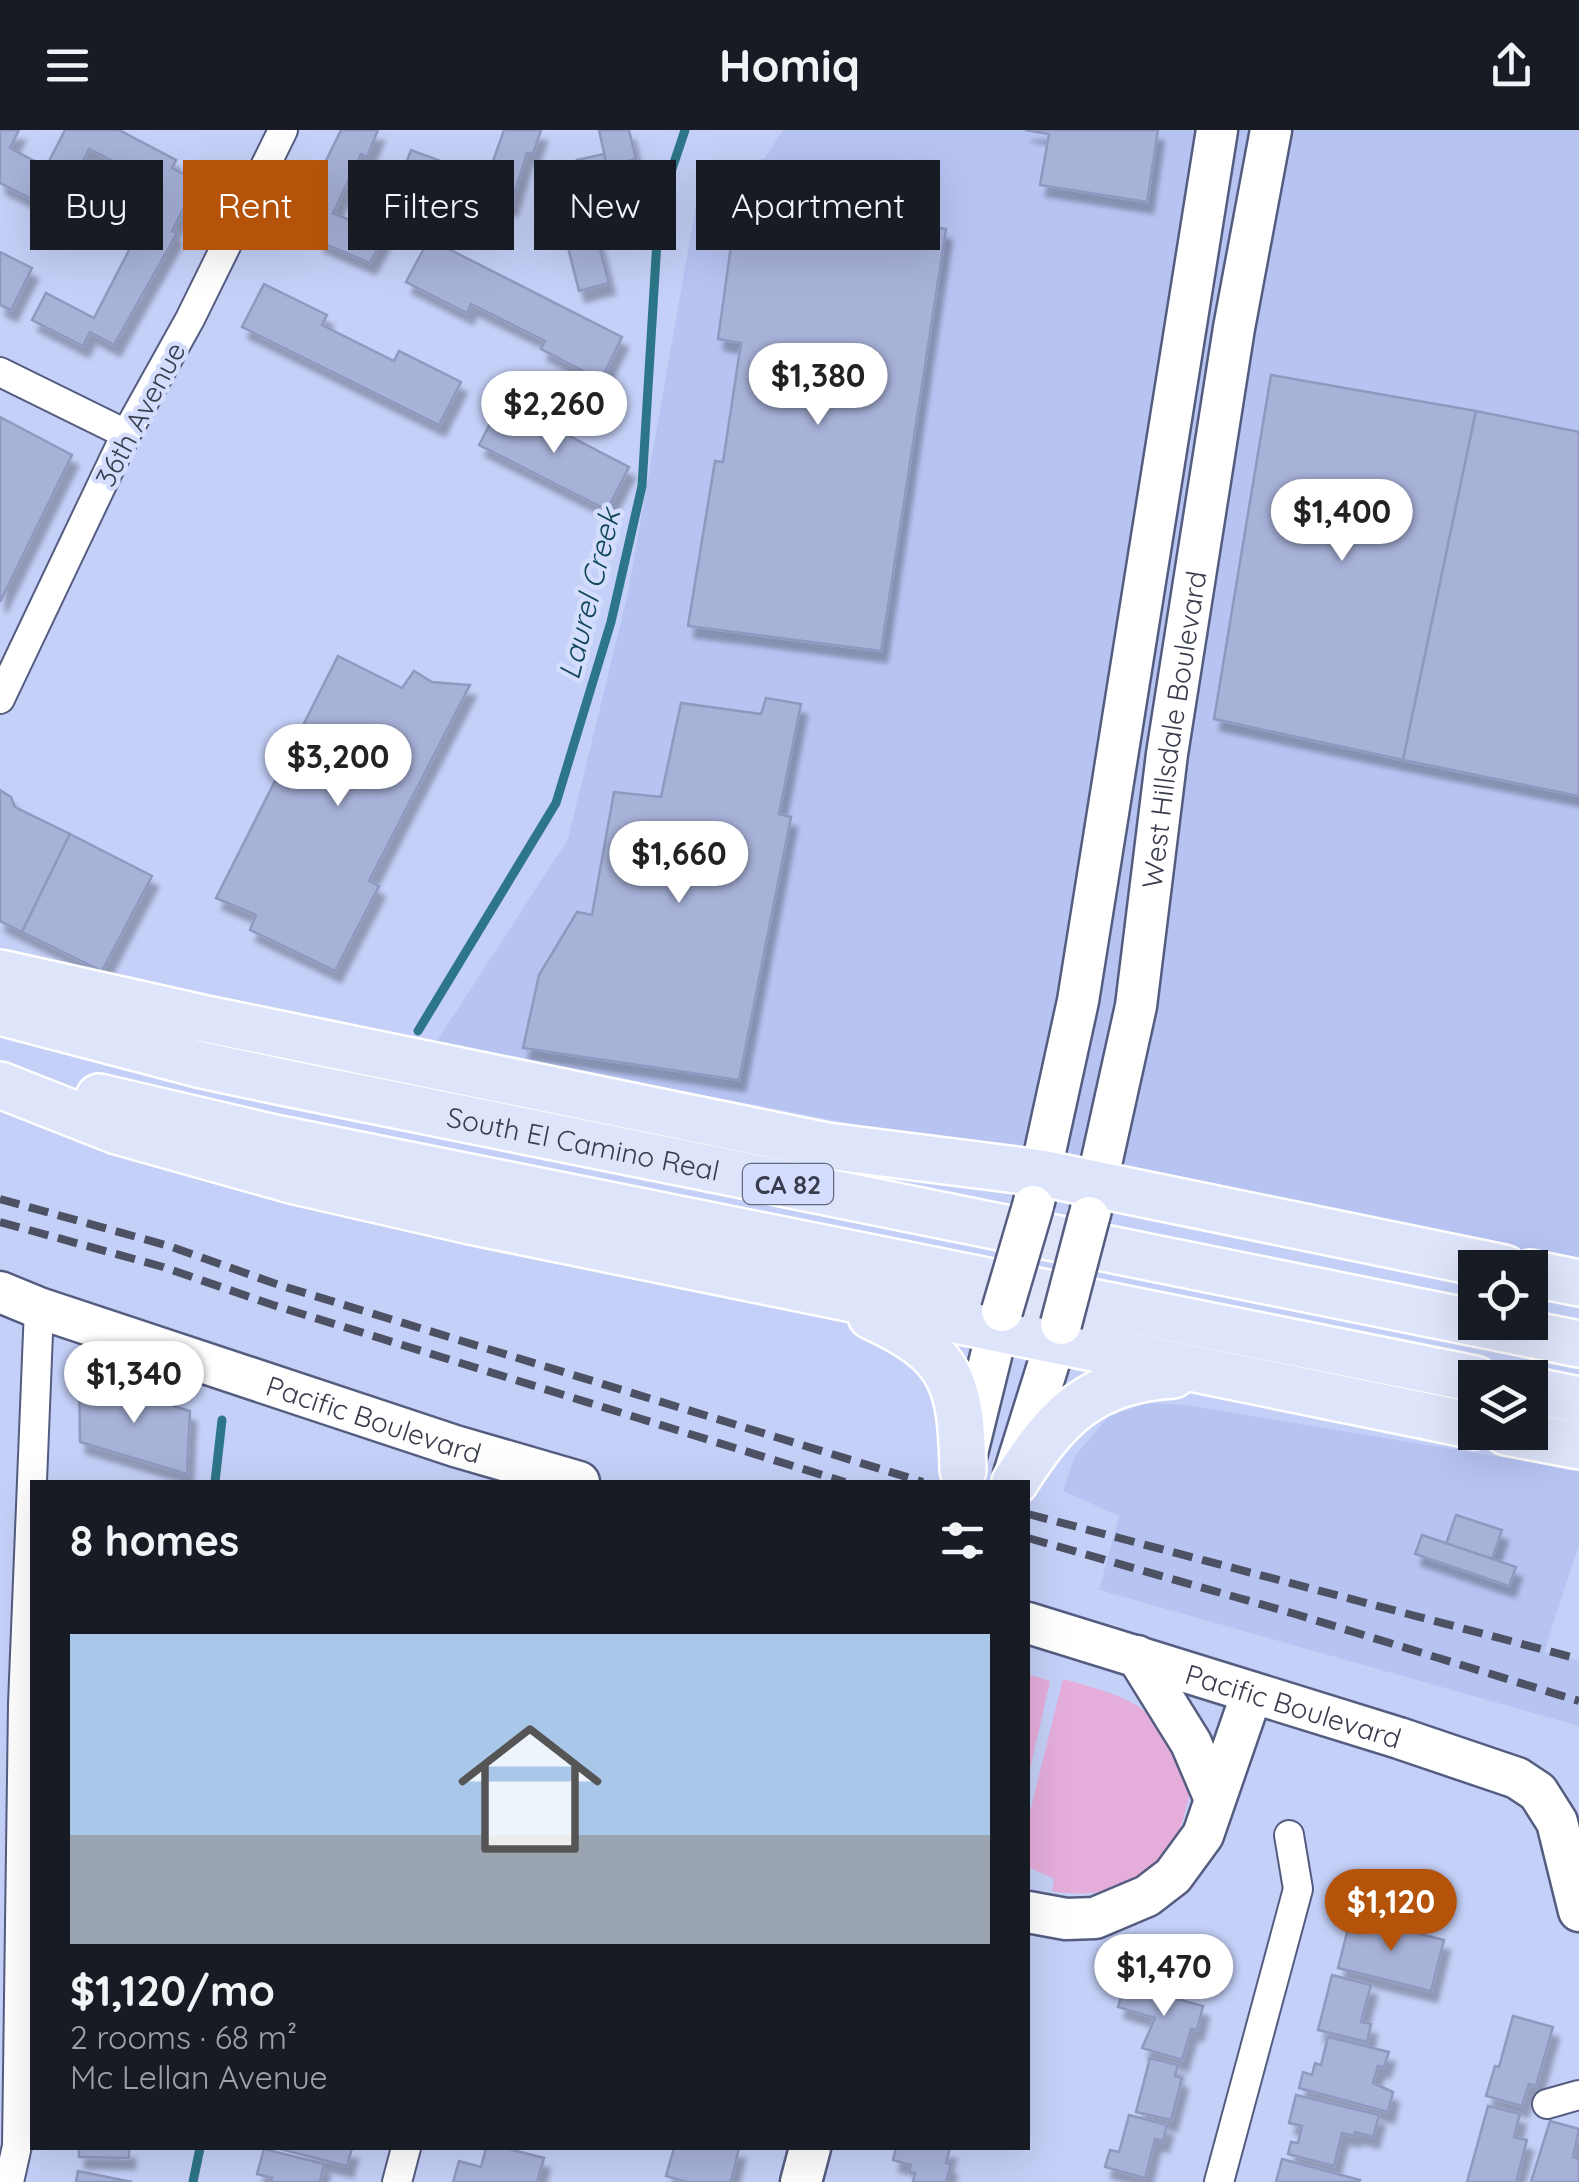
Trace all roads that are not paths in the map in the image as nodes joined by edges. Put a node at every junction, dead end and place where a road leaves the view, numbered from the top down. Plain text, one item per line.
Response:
1 (283, 130) edge
2 (1217, 130) edge
3 (1270, 130) edge
4 (0, 372) edge
5 (126, 434) junction
6 (0, 699) edge
7 (0, 973) edge
8 (0, 1012) edge
9 (0, 1072) edge
10 (0, 1085) edge
11 (1037, 1189) junction
12 (1093, 1201) junction
13 (1458, 1261) edge
14 (1548, 1277) edge
15 (1579, 1283) edge
16 (0, 1292) edge
17 (819, 1293) junction
18 (38, 1308) junction
19 (1000, 1320) junction
20 (1057, 1332) junction
21 (1579, 1344) edge
22 (1205, 1372) junction
23 (1458, 1376) edge
24 (1548, 1394) edge
25 (1579, 1400) edge
26 (1458, 1423) edge
27 (1548, 1440) edge
28 (1579, 1446) edge
29 (961, 1476) edge
30 (573, 1480) edge
31 (1014, 1480) edge
32 (1014, 1480) edge
33 (1030, 1623) edge
34 (1137, 1656) junction
35 (1252, 1693) junction
36 (11, 1708) edge
37 (1214, 1798) junction
38 (1289, 1835) dead end
39 (1030, 1910) edge
40 (1579, 1911) edge
41 (1579, 2095) edge
42 (1548, 2104) dead end
43 (405, 2150) edge
44 (809, 2150) edge
45 (8, 2182) edge
46 (396, 2182) edge
47 (801, 2182) edge
48 (1219, 2182) edge

1 - 5 street, 36th Avenue
2 - 11 main road, West Hillsdale Boulevard
3 - 12 main road, West Hillsdale Boulevard
4 - 5 street
5 - 6 street, 36th Avenue
7 - 11 main road
8 - 21 main road, South El Camino Real / CA 82
9 - 23 main road, South El Camino Real / CA 82
10 - 17 main road
11 - 12 main road
11 - 19 main road, West Hillsdale Boulevard, bridge
12 - 13 main road
12 - 20 main road, West Hillsdale Boulevard, bridge
14 - 15 main road
16 - 18 main road, Pacific Boulevard
17 - 19 main road
17 - 29 main road
18 - 30 main road, Pacific Boulevard
18 - 36 street
19 - 20 main road
19 - 29 main road, West Hillsdale Boulevard
20 - 22 main road
20 - 31 main road, West Hillsdale Boulevard
22 - 26 main road
22 - 32 main road
24 - 25 main road
27 - 28 main road
33 - 34 main road, Pacific Boulevard
34 - 35 main road, Pacific Boulevard
34 - 37 main road
35 - 37 main road
35 - 40 main road, Pacific Boulevard
36 - 45 street
37 - 39 main road
38 - 48 street
41 - 42 street
43 - 46 street
44 - 47 main road

